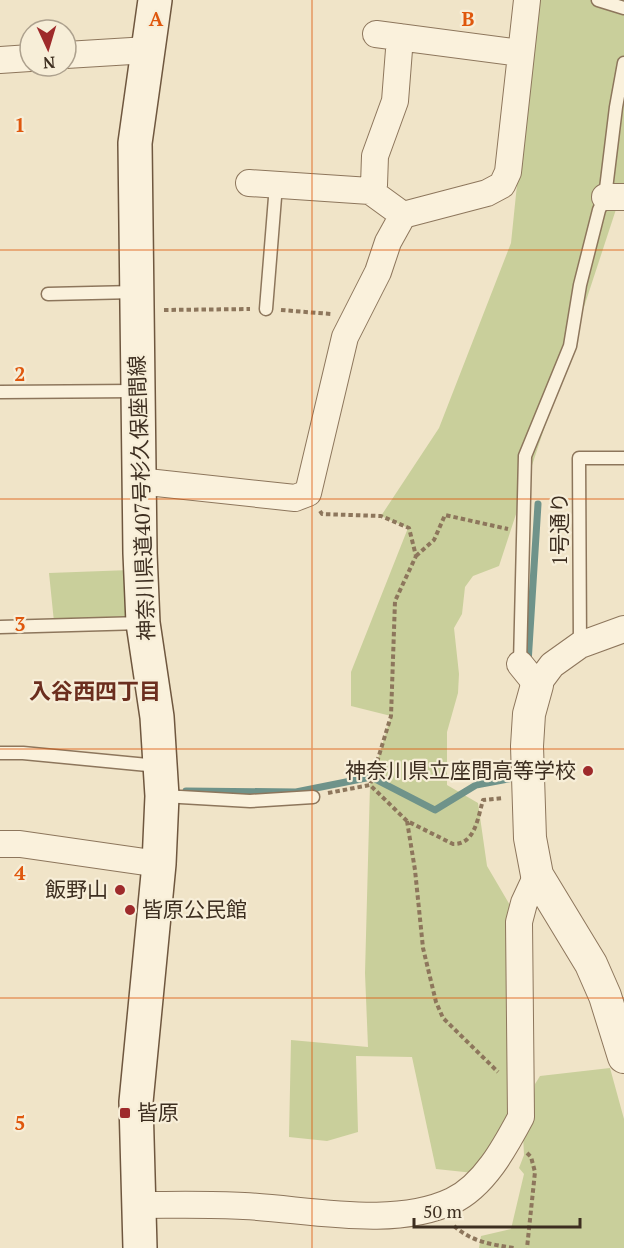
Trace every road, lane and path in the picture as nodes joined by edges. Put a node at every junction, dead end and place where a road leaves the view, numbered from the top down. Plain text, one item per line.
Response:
1 (154, 0) edge
2 (527, 0) edge
3 (598, 0) edge
4 (624, 8) edge
5 (147, 50) junction
6 (521, 53) junction
7 (78, 54) edge
8 (18, 59) edge
9 (0, 60) edge
10 (624, 63) edge
11 (249, 183) dead end
12 (276, 185) junction
13 (370, 191) junction
14 (615, 197) edge
15 (403, 214) junction
16 (48, 294) dead end
17 (136, 301) junction
18 (266, 309) junction
19 (354, 316) junction
20 (137, 391) junction
21 (0, 392) edge
22 (624, 458) edge
23 (138, 481) junction
24 (308, 493) junction
25 (524, 532) junction
26 (416, 556) junction
27 (143, 623) junction
28 (0, 627) edge
29 (624, 629) edge
30 (580, 645) junction
31 (529, 675) junction
32 (0, 753) edge
33 (162, 782) junction
34 (370, 785) junction
35 (529, 796) junction
36 (313, 797) joint
37 (407, 821) junction
38 (0, 844) edge
39 (159, 864) junction
40 (537, 875) junction
41 (624, 1057) edge
42 (522, 1081) junction
43 (511, 1136) junction
44 (139, 1205) junction
45 (433, 1207) junction
46 (140, 1248) edge
47 (514, 1248) edge
48 (527, 1248) edge

1 - 5 main road, 神奈川県道407号杉久保座間線
2 - 6 street
3 - 4 lane
5 - 7 street
5 - 17 main road, 神奈川県道407号杉久保座間線
6 - 13 street
6 - 15 street
8 - 9 street
10 - 14 lane
11 - 12 street
12 - 13 street
12 - 18 lane
13 - 15 street
14 - 25 lane
15 - 19 street
16 - 17 lane
17 - 18 path
17 - 20 main road, 神奈川県道407号杉久保座間線
18 - 19 path
19 - 24 street
20 - 21 lane
20 - 23 main road, 神奈川県道407号杉久保座間線
22 - 30 lane, 1号通り
23 - 24 street
23 - 27 main road, 神奈川県道407号杉久保座間線
24 - 26 path
25 - 26 path
25 - 31 lane
26 - 34 path
27 - 28 lane
27 - 33 main road, 神奈川県道407号杉久保座間線
29 - 30 street
30 - 31 street
31 - 35 street
32 - 33 lane
33 - 36 lane
33 - 39 main road, 神奈川県道407号杉久保座間線
34 - 36 path
34 - 37 path
35 - 37 path
35 - 40 street
37 - 42 path
38 - 39 street
39 - 44 main road, 神奈川県道407号杉久保座間線
40 - 41 street
40 - 42 street
42 - 43 street
43 - 45 street
43 - 48 path
44 - 45 street
44 - 46 main road, 神奈川県道407号杉久保座間線
45 - 47 path

